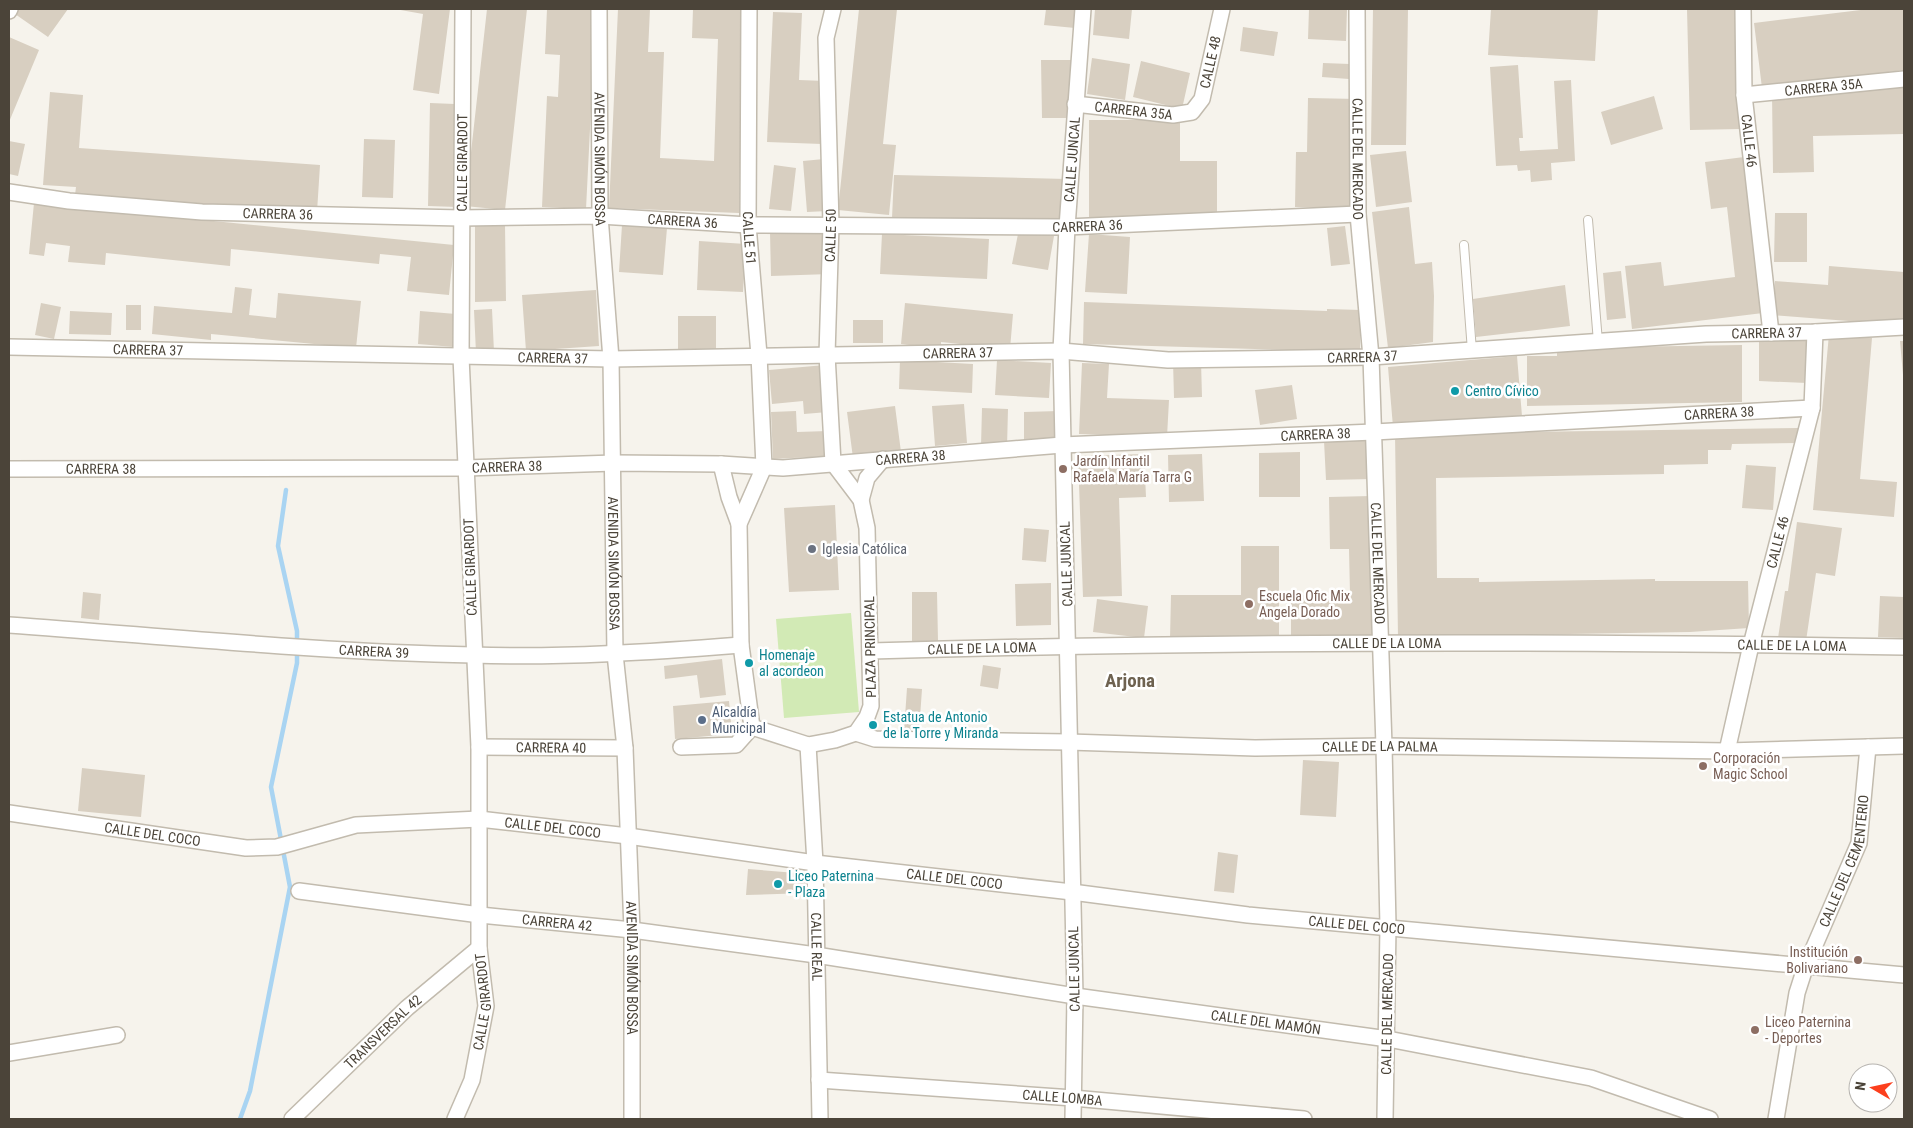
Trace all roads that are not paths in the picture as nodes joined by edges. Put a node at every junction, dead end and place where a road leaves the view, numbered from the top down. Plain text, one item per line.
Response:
1 (463, 9) edge
2 (599, 9) edge
3 (749, 9) edge
4 (833, 9) edge
5 (1083, 9) edge
6 (1222, 9) edge
7 (1357, 9) edge
8 (1743, 9) edge
9 (1904, 79) edge
10 (1744, 95) junction
11 (1075, 104) junction
12 (1192, 112) joint
13 (9, 192) edge
14 (1358, 214) junction
15 (600, 216) junction
16 (461, 218) junction
17 (1588, 220) dead end
18 (748, 225) junction
19 (831, 225) junction
20 (1067, 227) junction
21 (1464, 245) dead end
22 (1904, 327) edge
23 (1815, 332) junction
24 (1771, 333) junction
25 (1598, 342) junction
26 (9, 347) edge
27 (1061, 351) junction
28 (1472, 351) junction
29 (759, 355) junction
30 (827, 355) junction
31 (461, 357) junction
32 (1371, 358) junction
33 (611, 359) junction
34 (1812, 408) junction
35 (1374, 432) junction
36 (1062, 445) junction
37 (883, 459) junction
38 (833, 462) junction
39 (614, 463) junction
40 (721, 464) junction
41 (764, 467) junction
42 (466, 468) junction
43 (9, 469) edge
44 (862, 500) junction
45 (739, 524) junction
46 (9, 625) edge
47 (1380, 644) junction
48 (1751, 644) junction
49 (741, 645) junction
50 (1068, 645) junction
51 (1904, 647) edge
52 (871, 651) junction
53 (615, 654) junction
54 (473, 655) junction
55 (752, 727) junction
56 (856, 732) junction
57 (1069, 742) junction
58 (808, 745) junction
59 (1384, 746) junction
60 (1904, 746) edge
61 (479, 747) junction
62 (681, 747) dead end
63 (1868, 747) junction
64 (625, 748) junction
65 (1727, 750) junction
66 (9, 813) edge
67 (479, 819) junction
68 (628, 836) junction
69 (815, 863) junction
70 (299, 891) dead end
71 (1072, 892) junction
72 (480, 916) junction
73 (1388, 926) junction
74 (632, 930) junction
75 (479, 948) junction
76 (816, 955) junction
77 (1805, 968) junction
78 (1904, 975) edge
79 (1075, 996) junction
80 (117, 1035) dead end
81 (1388, 1039) junction
82 (9, 1053) edge
83 (818, 1080) junction
84 (1073, 1098) junction
85 (292, 1119) edge
86 (455, 1119) edge
87 (632, 1119) edge
88 (820, 1119) edge
89 (1073, 1119) edge
90 (1304, 1119) edge
91 (1385, 1119) edge
92 (1710, 1119) edge
93 (1776, 1119) edge

1 - 16 street, CALLE GIRARDOT
2 - 15 street, AVENIDA SIMÓN BOSSA
3 - 18 street, CALLE 51
4 - 19 street, CALLE 50
5 - 11 street, CALLE JUNCAL
6 - 12 street, CALLE 48
7 - 14 street, CALLE DEL MERCADO
8 - 10 street, CALLE 46
9 - 10 street, CARRERA 35A
10 - 24 street, CALLE 46
11 - 12 street, CARRERA 35A
11 - 20 street, CALLE JUNCAL
13 - 16 street, CARRERA 36
14 - 20 street, CARRERA 36
14 - 32 street, CALLE DEL MERCADO
15 - 16 street, CARRERA 36
15 - 18 street, CARRERA 36
15 - 33 street, AVENIDA SIMÓN BOSSA
16 - 31 street, CALLE GIRARDOT
17 - 25 lane
18 - 19 street, CARRERA 36
18 - 29 street, CALLE 51
19 - 20 street, CARRERA 36
19 - 30 street, CALLE 50
20 - 27 street, CALLE JUNCAL
21 - 28 lane
22 - 23 street, CARRERA 37
23 - 24 street, CARRERA 37
23 - 34 street, CALLE 46
24 - 25 street, CARRERA 37
25 - 28 street, CARRERA 37
26 - 31 street, CARRERA 37
27 - 30 street, CARRERA 37
27 - 32 street, CARRERA 37
27 - 36 street, CALLE JUNCAL
28 - 32 street, CARRERA 37
29 - 30 street, CARRERA 37
29 - 33 street, CARRERA 37
29 - 41 street, CALLE 51
30 - 38 street, CALLE 50
31 - 33 street, CARRERA 37
31 - 42 street, CALLE GIRARDOT
32 - 35 street, CALLE DEL MERCADO
33 - 39 street, AVENIDA SIMÓN BOSSA
34 - 35 street, CARRERA 38
34 - 48 street, CALLE 46
35 - 36 street, CARRERA 38
35 - 47 street, CALLE DEL MERCADO
36 - 37 street, CARRERA 38
36 - 50 street, CALLE JUNCAL
37 - 38 street, CARRERA 38
37 - 44 street
38 - 41 street, CARRERA 38
38 - 44 street, PLAZA PRINCIPAL
39 - 40 street, CARRERA 38
39 - 42 street, CARRERA 38
39 - 53 street, AVENIDA SIMÓN BOSSA
40 - 41 street, CARRERA 38
40 - 45 street
41 - 45 street
42 - 43 street, CARRERA 38
42 - 54 street, CALLE GIRARDOT
44 - 52 street, PLAZA PRINCIPAL
45 - 49 street
46 - 54 street, CARRERA 39
47 - 48 street, CALLE DE LA LOMA
47 - 50 street, CALLE DE LA LOMA
47 - 59 street, CALLE DEL MERCADO
48 - 51 street, CALLE DE LA LOMA
48 - 65 street, CALLE 46
49 - 53 street, CARRERA 39
49 - 55 street
50 - 52 street, CALLE DE LA LOMA
50 - 57 street, CALLE JUNCAL
52 - 56 street, PLAZA PRINCIPAL
53 - 54 street, CARRERA 39
53 - 64 street, AVENIDA SIMÓN BOSSA
54 - 61 street, CALLE GIRARDOT
55 - 58 street
55 - 62 street
56 - 57 street, CALLE DE LA PALMA
56 - 58 street
57 - 59 street, CALLE DE LA PALMA
57 - 71 street, CALLE JUNCAL
58 - 69 street, CALLE REAL
59 - 65 street, CALLE DE LA PALMA
59 - 73 street, CALLE DEL MERCADO
60 - 63 street, CALLE DE LA PALMA
61 - 64 street, CARRERA 40
61 - 67 street, CALLE GIRARDOT
63 - 65 street, CALLE DE LA PALMA
63 - 77 street, CALLE DEL CEMENTERIO
64 - 68 street, AVENIDA SIMÓN BOSSA
66 - 67 street, CALLE DEL COCO
67 - 68 street, CALLE DEL COCO
67 - 72 street, CALLE GIRARDOT
68 - 69 street, CALLE DEL COCO
68 - 74 street, AVENIDA SIMÓN BOSSA
69 - 71 street, CALLE DEL COCO
69 - 76 street, CALLE REAL
70 - 72 street, CARRERA 42
71 - 73 street, CALLE DEL COCO
71 - 79 street, CALLE JUNCAL
72 - 74 street, CARRERA 42
72 - 75 street, CALLE GIRARDOT
73 - 77 street, CALLE DEL COCO
73 - 81 street, CALLE DEL MERCADO
74 - 76 street, CARRERA 42
74 - 87 street, AVENIDA SIMÓN BOSSA
75 - 85 street, TRANSVERSAL 42
75 - 86 street, CALLE GIRARDOT
76 - 79 street, CALLE DEL MAMÓN
76 - 83 street, CALLE REAL
77 - 78 street, CALLE DEL COCO
77 - 93 street, CALLE DEL CEMENTERIO
79 - 81 street, CALLE DEL MAMÓN
79 - 84 street, CALLE JUNCAL
80 - 82 street
81 - 91 street, CALLE DEL MERCADO
81 - 92 street, CALLE DEL MAMÓN
83 - 84 street, CALLE LOMBA
83 - 88 street, CALLE REAL
84 - 89 street, CALLE JUNCAL
84 - 90 street, CALLE LOMBA

